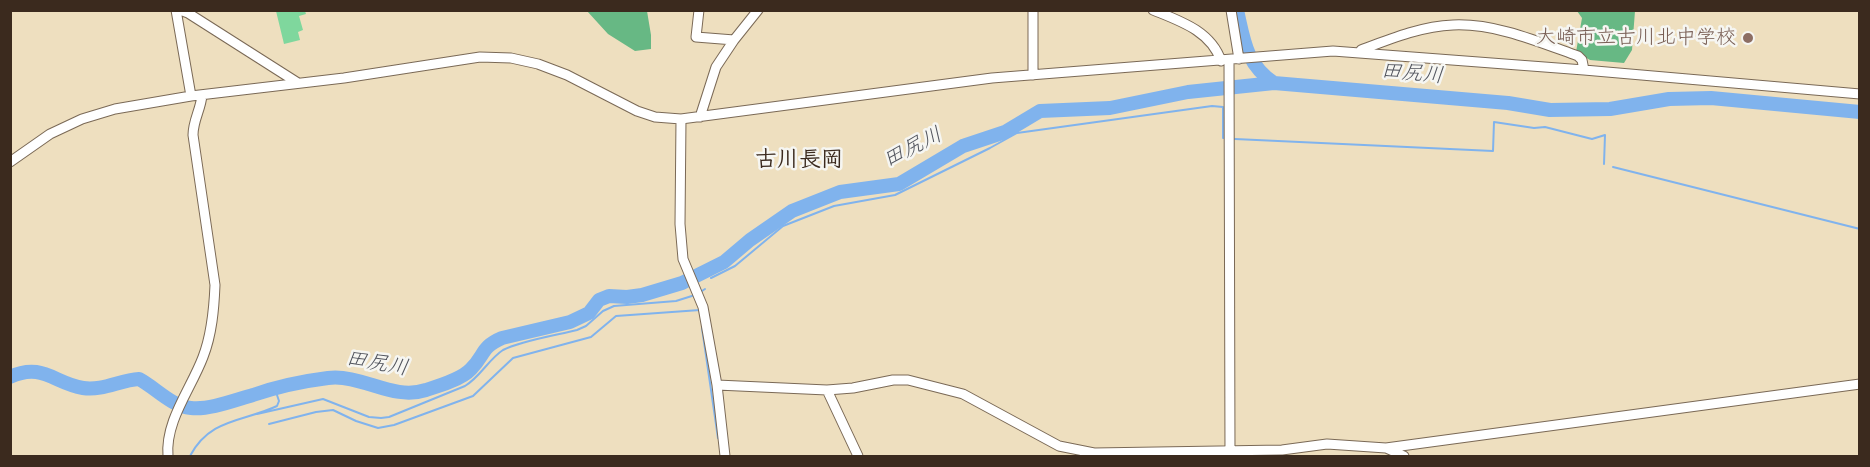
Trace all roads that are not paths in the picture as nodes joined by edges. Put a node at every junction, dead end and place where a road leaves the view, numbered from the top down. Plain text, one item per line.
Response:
1 (178, 10) edge
2 (699, 10) edge
3 (758, 10) edge
4 (1033, 10) edge
5 (1153, 10) edge
6 (1231, 10) edge
7 (734, 40) junction
8 (1355, 52) junction
9 (1233, 59) junction
10 (1584, 70) junction
11 (1034, 75) junction
12 (298, 83) junction
13 (202, 94) junction
14 (1860, 94) edge
15 (191, 96) junction
16 (700, 117) junction
17 (681, 119) junction
18 (10, 162) edge
19 (1860, 384) edge
20 (717, 385) junction
21 (827, 390) junction
22 (1386, 448) junction
23 (1229, 454) edge
24 (168, 456) edge
25 (725, 456) edge
26 (858, 456) edge
27 (1404, 456) edge

1 - 12 street
1 - 15 street
2 - 7 street
3 - 7 street
4 - 11 street
5 - 9 street
6 - 9 street
7 - 16 street
8 - 9 street
8 - 10 street
8 - 10 street
9 - 11 street
9 - 23 street
10 - 14 street
11 - 16 street
12 - 13 street
12 - 17 street
13 - 15 street
13 - 24 street
15 - 18 street
16 - 17 street
17 - 20 street
19 - 22 street
20 - 21 street
20 - 25 street
21 - 23 street
21 - 26 street
22 - 23 street
22 - 27 street

